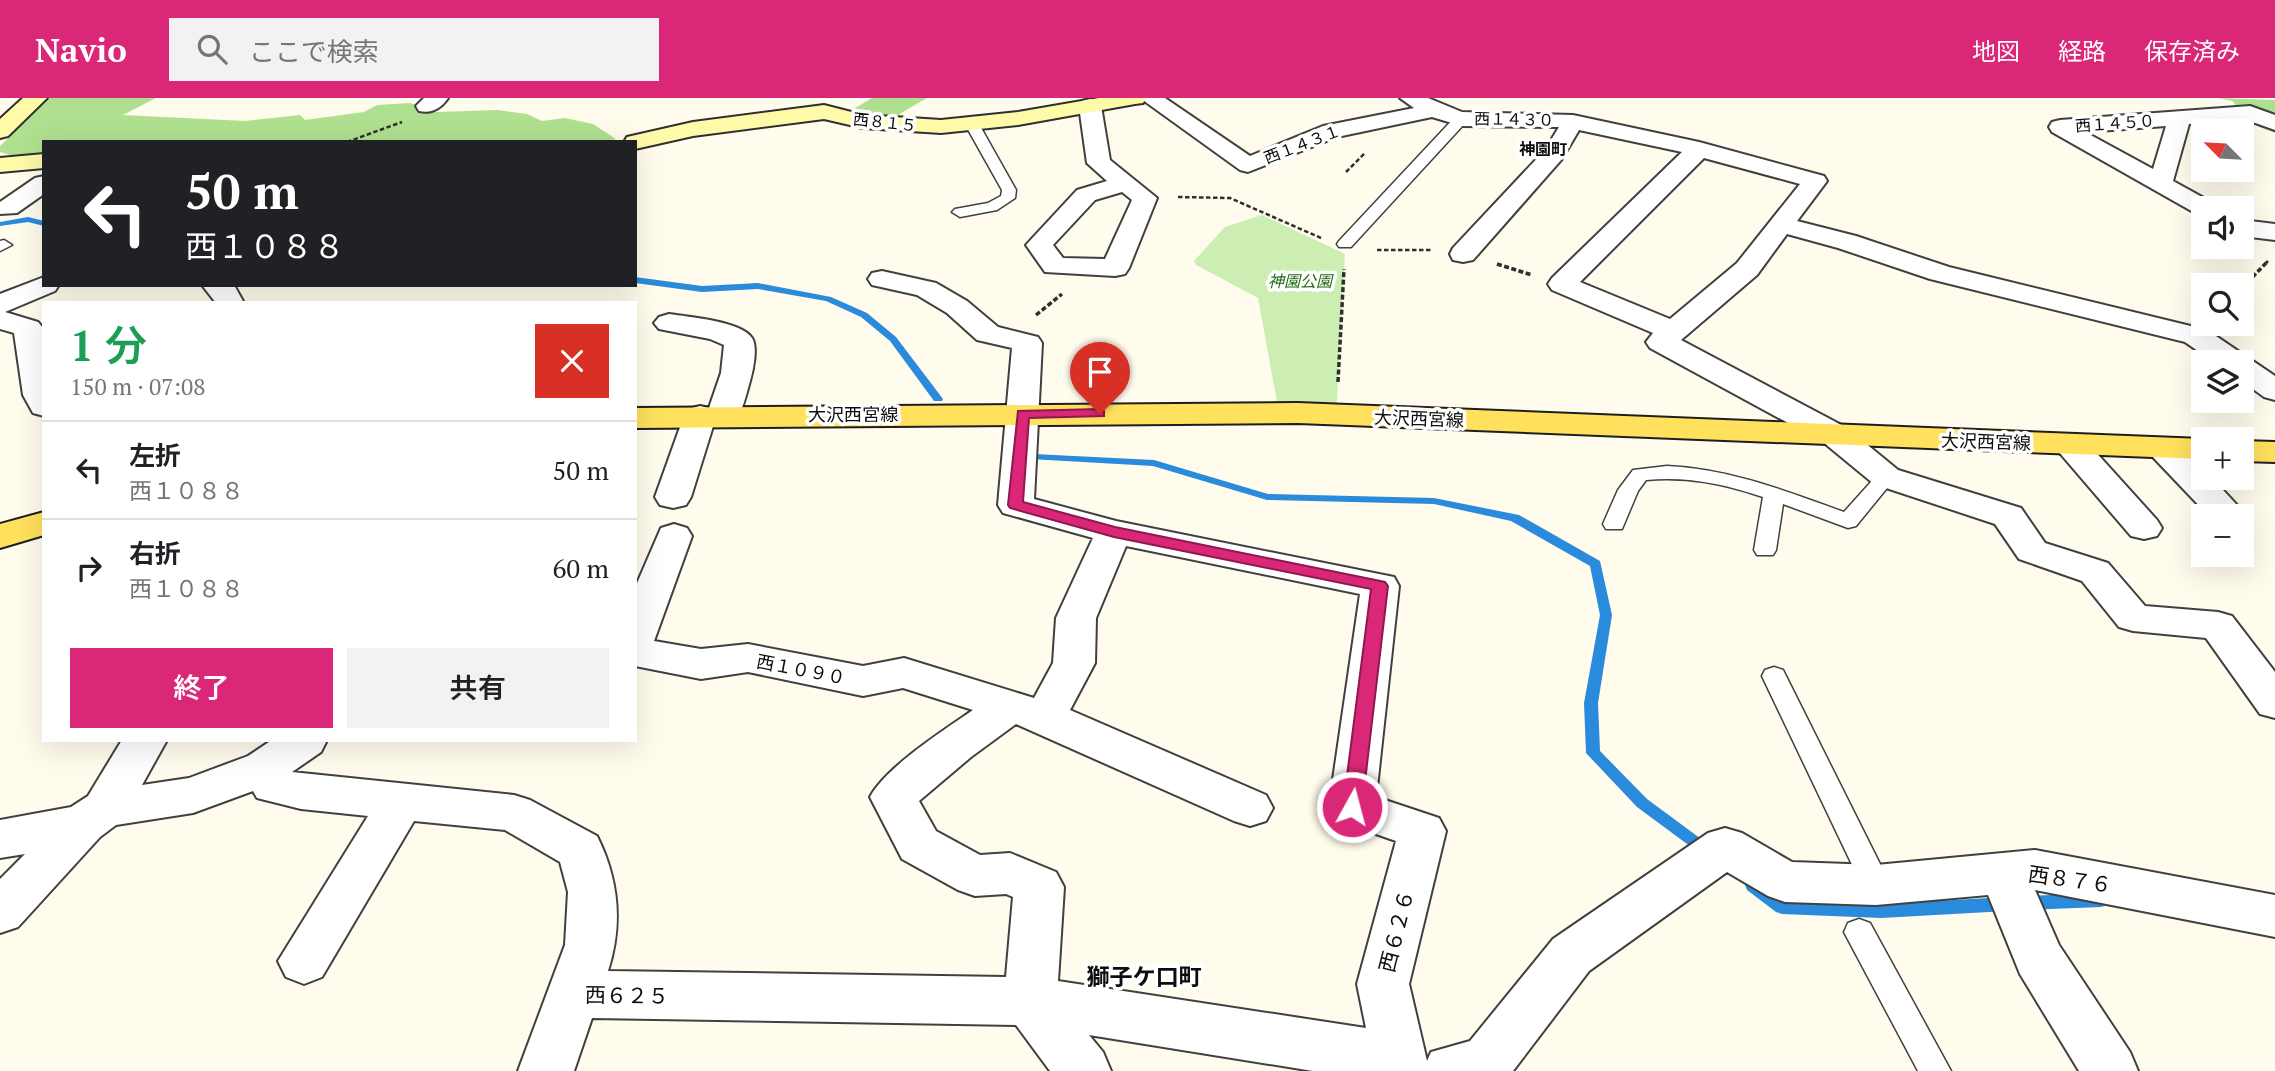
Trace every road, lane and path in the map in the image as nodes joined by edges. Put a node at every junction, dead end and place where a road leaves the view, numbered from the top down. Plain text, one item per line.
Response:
1 (36, 98) edge
2 (1135, 98) edge
3 (1151, 98) edge
4 (858, 99) edge
5 (1421, 104) edge
6 (1090, 106) junction
7 (2256, 106) edge
8 (824, 112) junction
9 (2180, 118) junction
10 (1461, 119) junction
11 (403, 122) dead end
12 (1573, 122) junction
13 (2275, 123) edge
14 (973, 126) junction
15 (0, 131) edge
16 (352, 140) edge
17 (637, 142) edge
18 (1699, 149) junction
19 (42, 161) edge
20 (0, 165) edge
21 (1248, 165) junction
22 (1268, 182) dead end
23 (1126, 183) junction
24 (42, 184) edge
25 (2160, 184) junction
26 (1211, 196) dead end
27 (2191, 201) edge
28 (8, 208) dead end
29 (960, 212) dead end
30 (1782, 225) junction
31 (2254, 229) edge
32 (2275, 232) edge
33 (1346, 244) junction
34 (2275, 253) edge
35 (1463, 254) junction
36 (1090, 267) junction
37 (2254, 275) edge
38 (882, 279) dead end
39 (1562, 284) junction
40 (42, 286) edge
41 (0, 305) edge
42 (0, 320) edge
43 (669, 323) dead end
44 (982, 328) junction
45 (1673, 331) junction
46 (2216, 350) edge
47 (2254, 375) edge
48 (2275, 390) edge
49 (42, 401) edge
50 (1023, 414) junction
51 (1336, 415) junction
52 (712, 416) junction
53 (637, 418) edge
54 (1835, 435) junction
55 (2071, 444) junction
56 (2163, 448) junction
57 (2191, 449) edge
58 (2254, 451) edge
59 (2275, 452) edge
60 (1886, 477) junction
61 (1774, 495) junction
62 (673, 497) dead end
63 (2218, 504) edge
64 (42, 524) edge
65 (1614, 524) dead end
66 (2144, 528) dead end
67 (1114, 532) junction
68 (0, 536) edge
69 (674, 536) dead end
70 (1765, 550) dead end
71 (637, 635) edge
72 (637, 652) edge
73 (1774, 676) dead end
74 (2275, 703) edge
75 (1029, 711) junction
76 (144, 742) edge
77 (302, 742) edge
78 (264, 768) junction
79 (402, 801) junction
80 (1250, 808) dead end
81 (93, 817) junction
82 (0, 839) edge
83 (1876, 885) junction
84 (2012, 892) junction
85 (0, 912) edge
86 (2275, 916) edge
87 (1859, 932) dead end
88 (304, 961) dead end
89 (574, 993) junction
90 (1030, 1001) junction
91 (1400, 1065) edge
92 (546, 1071) edge
93 (1083, 1071) edge
94 (1451, 1071) edge
95 (1935, 1071) edge
96 (2110, 1071) edge

1 - 15 street
2 - 6 street, 西８１５
3 - 21 street, 西１４３１
4 - 8 street
5 - 10 street, 西１４３０
5 - 21 street, 西１４３１
6 - 14 street, 西８１５
6 - 23 street
7 - 9 street, 西１４５０
7 - 13 street, 西１４５０
8 - 14 street, 西８１５
8 - 17 street, 西８１５
9 - 25 street
9 - 25 street, 西１４５０
10 - 12 street, 西１４３０
10 - 33 lane
11 - 16 path
12 - 18 street
12 - 35 street, 西１４３０
14 - 29 lane
18 - 30 street
18 - 39 street
19 - 20 street
21 - 22 street
23 - 36 street
23 - 36 street
24 - 28 street
25 - 27 street, 西１４５０
26 - 33 path
30 - 45 street
30 - 46 street
31 - 32 street
33 - 35 path
33 - 51 path
34 - 37 path
35 - 39 path
36 - 44 path
38 - 44 street
39 - 45 street
40 - 41 street
42 - 49 street
43 - 52 street
44 - 50 street
45 - 54 street
47 - 48 street
50 - 51 main road, 大沢西宮線
50 - 52 main road, 大沢西宮線
50 - 67 street
51 - 54 main road, 大沢西宮線
52 - 53 main road, 大沢西宮線
52 - 62 street
54 - 55 main road, 大沢西宮線
54 - 60 street
55 - 56 main road, 大沢西宮線
55 - 66 street
56 - 57 main road, 大沢西宮線
56 - 63 street
58 - 59 main road
60 - 61 lane
60 - 74 street
61 - 65 lane
61 - 70 lane
64 - 68 main road
67 - 75 street
67 - 91 street, 西６２６
69 - 71 street
72 - 75 street, 西１０９０
73 - 83 lane
75 - 80 street, 西１０９０
75 - 90 street
76 - 81 street
77 - 78 street
78 - 79 street, 西６２５
78 - 81 street
79 - 88 street
79 - 89 street, 西６２５
81 - 82 street
81 - 85 street
83 - 84 street, 西８７６
83 - 94 street, 西８７６
84 - 86 street, 西８７６
84 - 96 street
87 - 95 lane
89 - 90 street, 西６２５
89 - 92 street
90 - 91 street, 西６２５
90 - 93 street

